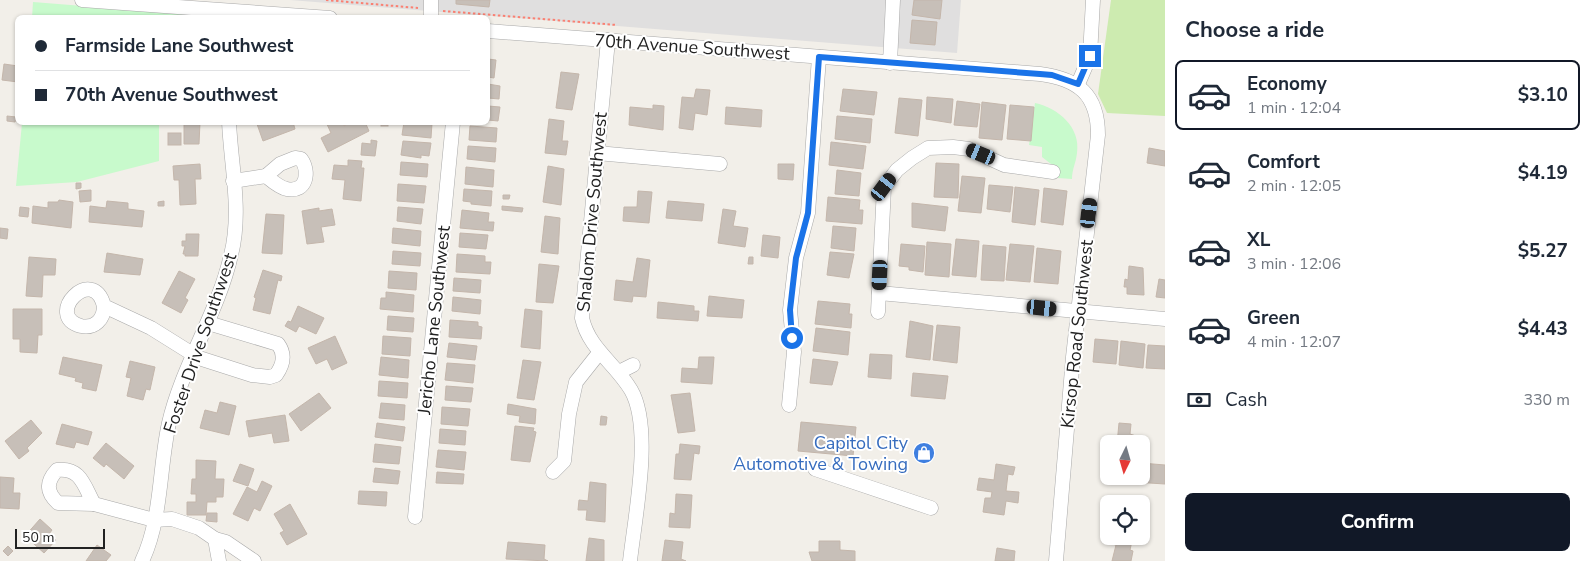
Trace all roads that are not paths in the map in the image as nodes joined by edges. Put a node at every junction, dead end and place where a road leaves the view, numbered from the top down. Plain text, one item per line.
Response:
1 (82, 0) edge
2 (894, 0) edge
3 (1094, 0) edge
4 (111, 1) edge
5 (233, 14) edge
6 (257, 15) edge
7 (490, 31) edge
8 (608, 40) junction
9 (819, 57) junction
10 (890, 63) junction
11 (1078, 84) junction
12 (229, 125) edge
13 (453, 125) edge
14 (597, 153) junction
15 (720, 164) dead end
16 (1053, 172) dead end
17 (266, 176) dead end
18 (233, 181) junction
19 (879, 292) junction
20 (104, 306) dead end
21 (1078, 311) junction
22 (878, 312) dead end
23 (1165, 319) edge
24 (208, 323) junction
25 (600, 353) junction
26 (194, 355) junction
27 (633, 365) dead end
28 (619, 372) junction
29 (789, 405) dead end
30 (815, 468) dead end
31 (553, 472) dead end
32 (94, 504) dead end
33 (931, 508) dead end
34 (415, 517) dead end
35 (154, 520) junction
36 (215, 539) junction
37 (142, 561) edge
38 (219, 561) edge
39 (254, 561) edge
40 (630, 561) edge
41 (1056, 561) edge

1 - 4 street
2 - 10 street
3 - 11 street
4 - 5 street
5 - 6 street
7 - 8 street, 70th Avenue Southwest
8 - 9 street, 70th Avenue Southwest
8 - 14 street, Shalom Drive Southwest
9 - 10 street, 70th Avenue Southwest
9 - 29 street
10 - 11 street, 70th Avenue Southwest
11 - 21 street, Kirsop Road Southwest
12 - 18 street, Foster Drive Southwest
13 - 34 street, Jericho Lane Southwest
14 - 15 street
14 - 25 street, Shalom Drive Southwest
16 - 19 street
17 - 18 street
18 - 24 street, Foster Drive Southwest
19 - 21 street
19 - 22 street
20 - 26 street
21 - 23 street
21 - 41 street, Kirsop Road Southwest
24 - 26 street, Foster Drive Southwest
24 - 26 street
25 - 28 street, Shalom Drive Southwest
25 - 31 street
26 - 35 street, Foster Drive Southwest
27 - 28 street
28 - 40 street, Shalom Drive Southwest
30 - 33 street
32 - 35 street
35 - 36 street
35 - 37 street, Foster Drive Southwest
36 - 38 street
36 - 39 street

